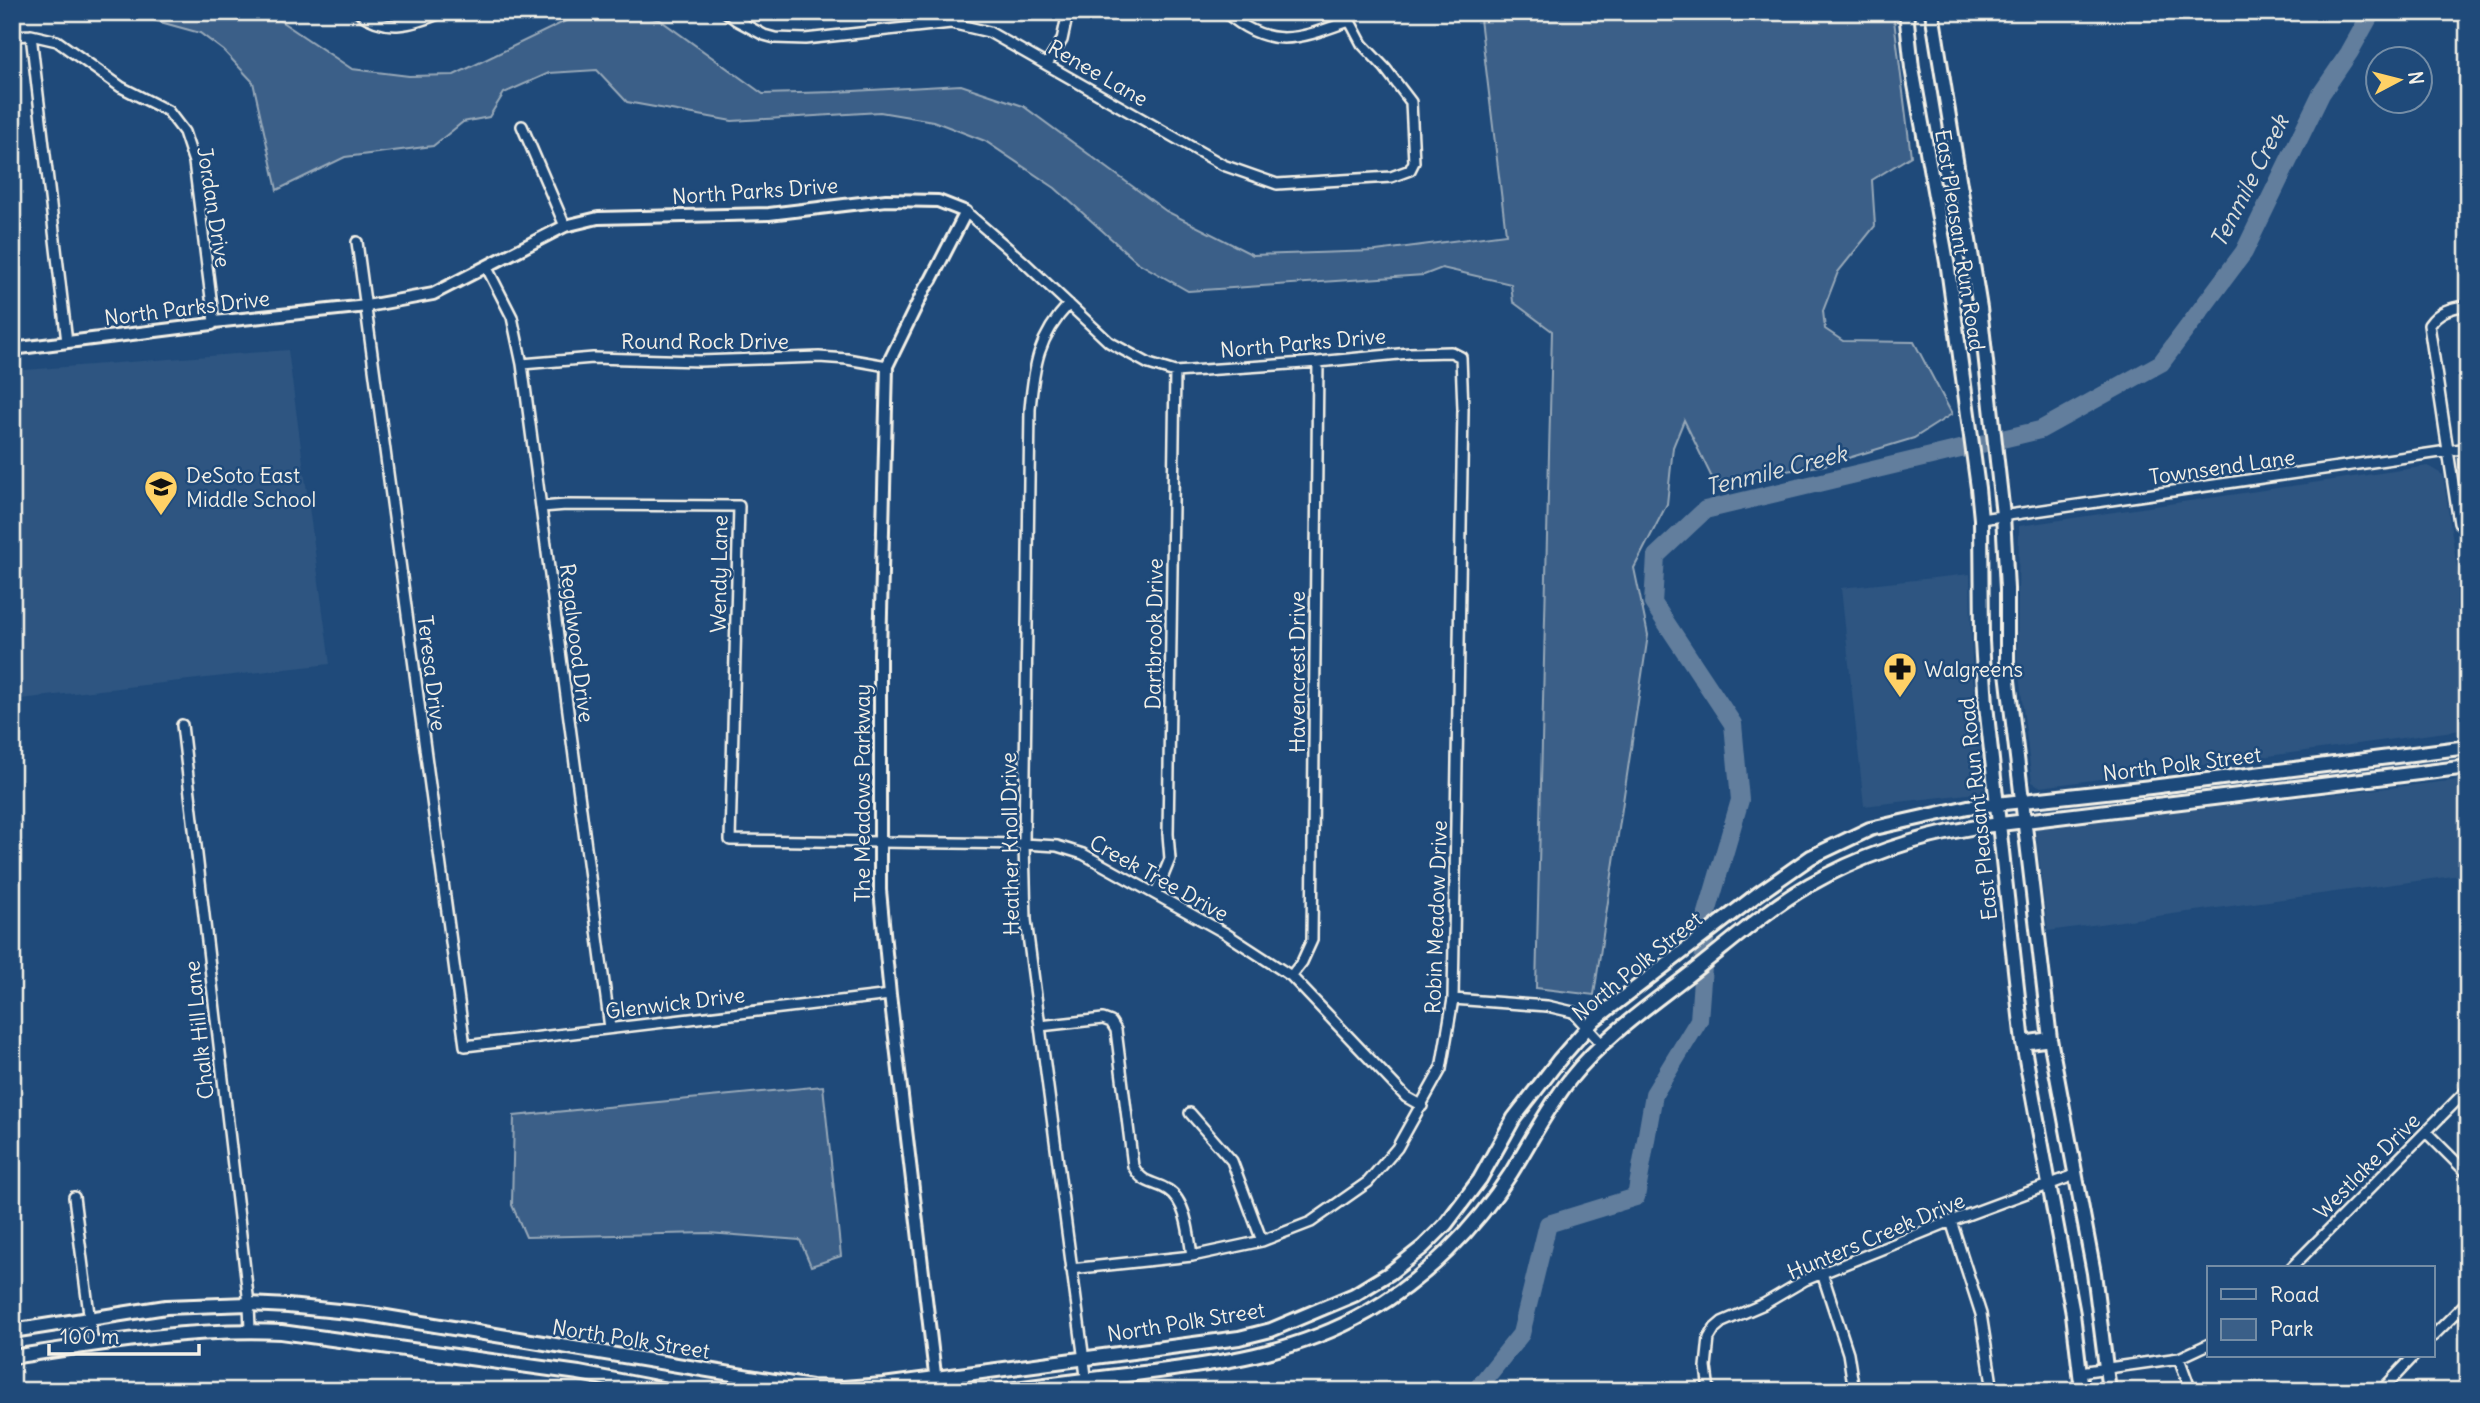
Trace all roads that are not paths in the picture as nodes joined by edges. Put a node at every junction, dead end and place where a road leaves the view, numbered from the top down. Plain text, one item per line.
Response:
1 (358, 12) edge
2 (443, 12) edge
3 (726, 12) edge
4 (1068, 12) edge
5 (1225, 12) edge
6 (1906, 12) edge
7 (1932, 12) edge
8 (1347, 17) edge
9 (31, 35) junction
10 (12, 36) edge
11 (1047, 64) junction
12 (522, 127) dead end
13 (1961, 189) junction
14 (1935, 194) junction
15 (966, 212) junction
16 (565, 226) junction
17 (357, 242) dead end
18 (486, 268) junction
19 (1069, 304) junction
20 (2468, 305) edge
21 (366, 306) junction
22 (214, 322) junction
23 (67, 342) junction
24 (12, 349) edge
25 (1461, 357) joint
26 (1318, 362) junction
27 (522, 364) junction
28 (887, 366) junction
29 (1175, 372) junction
30 (2468, 448) edge
31 (2448, 450) junction
32 (542, 507) junction
33 (2003, 515) junction
34 (1981, 519) junction
35 (2459, 523) dead end
36 (2007, 672) junction
37 (1984, 676) junction
38 (182, 725) dead end
39 (2468, 747) edge
40 (2368, 760) junction
41 (2468, 767) edge
42 (2371, 779) junction
43 (2151, 787) junction
44 (2024, 801) junction
45 (1996, 804) junction
46 (2154, 806) junction
47 (2026, 822) junction
48 (1998, 825) junction
49 (730, 840) joint
50 (880, 843) junction
51 (1024, 844) junction
52 (1156, 893) junction
53 (1291, 976) junction
54 (890, 995) junction
55 (1454, 999) junction
56 (1040, 1026) junction
57 (610, 1028) junction
58 (1588, 1028) junction
59 (2050, 1039) junction
60 (2023, 1043) junction
61 (1602, 1044) junction
62 (465, 1046) joint
63 (2468, 1089) edge
64 (1422, 1106) junction
65 (1190, 1113) dead end
66 (2426, 1132) junction
67 (2468, 1174) edge
68 (2076, 1175) junction
69 (2050, 1183) junction
70 (74, 1197) dead end
71 (1951, 1221) junction
72 (1262, 1241) junction
73 (1192, 1256) junction
74 (2293, 1266) edge
75 (1071, 1269) junction
76 (1822, 1273) junction
77 (2468, 1301) edge
78 (249, 1304) junction
79 (90, 1319) junction
80 (250, 1330) junction
81 (12, 1332) edge
82 (2434, 1335) edge
83 (93, 1345) junction
84 (2207, 1345) edge
85 (582, 1351) junction
86 (12, 1357) edge
87 (1083, 1357) junction
88 (2179, 1358) junction
89 (2412, 1358) edge
90 (2106, 1369) junction
91 (2080, 1372) junction
92 (579, 1373) junction
93 (937, 1384) edge
94 (1087, 1385) edge
95 (672, 1391) edge
96 (1000, 1391) edge
97 (1709, 1391) edge
98 (1854, 1391) edge
99 (1993, 1391) edge
100 (2082, 1391) edge
101 (2109, 1391) edge
102 (2191, 1391) edge
103 (2381, 1391) edge

1 - 2 street
3 - 11 street, Renee Lane
4 - 11 street
5 - 8 street
6 - 14 main road, East Pleasant Run Road
7 - 13 main road, East Pleasant Run Road
8 - 11 street, Renee Lane
9 - 10 street, Jordan Drive
9 - 22 street, Jordan Drive
9 - 23 street
12 - 16 street
13 - 14 main road
13 - 33 main road, East Pleasant Run Road
14 - 34 main road, East Pleasant Run Road
15 - 16 street, North Parks Drive
15 - 19 street, North Parks Drive
15 - 28 street, The Meadows Parkway
16 - 18 street, North Parks Drive
17 - 21 street, Teresa Drive
18 - 21 street, North Parks Drive
18 - 27 street, Regalwood Drive
19 - 29 street, North Parks Drive
19 - 51 street, Heather Knoll Drive
20 - 31 street
21 - 22 street, North Parks Drive
21 - 62 street, Teresa Drive
22 - 23 street, North Parks Drive
23 - 24 street, North Parks Drive
25 - 26 street, North Parks Drive
25 - 55 street, Robin Meadow Drive
26 - 29 street, North Parks Drive
26 - 53 street, Havencrest Drive
27 - 28 street, Round Rock Drive
27 - 32 street, Regalwood Drive
28 - 50 street, The Meadows Parkway
29 - 52 street, Dartbrook Drive
30 - 31 street, Townsend Lane
31 - 33 street, Townsend Lane
31 - 35 street
32 - 49 street, Wendy Lane
32 - 57 street, Regalwood Drive
33 - 34 street, Townsend Lane
33 - 36 main road, East Pleasant Run Road
34 - 37 main road, East Pleasant Run Road
36 - 37 main road
36 - 44 main road, East Pleasant Run Road
37 - 45 main road, East Pleasant Run Road
38 - 78 street, Chalk Hill Lane
39 - 40 main road, North Polk Street
40 - 42 main road
40 - 43 main road, North Polk Street
41 - 42 main road, North Polk Street
42 - 46 main road, North Polk Street
43 - 44 main road, North Polk Street
43 - 46 main road
44 - 45 main road, North Polk Street
44 - 47 main road, East Pleasant Run Road
45 - 48 main road, East Pleasant Run Road
45 - 58 main road, North Polk Street
46 - 47 main road, North Polk Street
47 - 48 main road, North Polk Street
47 - 59 main road, East Pleasant Run Road
48 - 60 main road, East Pleasant Run Road
48 - 61 main road, North Polk Street
49 - 50 street, Creek Tree Drive
50 - 51 street, Creek Tree Drive
50 - 54 street, The Meadows Parkway
51 - 52 street, Creek Tree Drive
51 - 56 street, Heather Knoll Drive
52 - 53 street, Creek Tree Drive
53 - 64 street, Creek Tree Drive
54 - 57 street, Glenwick Drive
54 - 93 street, The Meadows Parkway
55 - 58 street
55 - 64 street, Robin Meadow Drive
56 - 73 street
56 - 75 street, Heather Knoll Drive
57 - 62 street, Glenwick Drive
58 - 61 street
58 - 87 main road, North Polk Street
59 - 60 main road
59 - 68 main road, East Pleasant Run Road
60 - 69 main road, East Pleasant Run Road
61 - 94 main road, North Polk Street
63 - 66 street, Westlake Drive
64 - 72 street, Robin Meadow Drive
65 - 72 street
66 - 67 street
66 - 74 street, Westlake Drive
68 - 69 street, Hunters Creek Drive
68 - 90 main road, East Pleasant Run Road
69 - 71 street, Hunters Creek Drive
69 - 91 main road, East Pleasant Run Road
70 - 79 street
71 - 76 street, Hunters Creek Drive
71 - 99 street
72 - 73 street, Robin Meadow Drive
73 - 75 street, Robin Meadow Drive
75 - 87 street, Heather Knoll Drive
76 - 97 street, Hunters Creek Drive
76 - 98 street
77 - 82 street
78 - 79 main road, North Polk Street
78 - 80 street, Chalk Hill Lane
78 - 85 main road, North Polk Street
79 - 81 main road, North Polk Street
79 - 83 street
80 - 83 main road, North Polk Street
80 - 92 main road, North Polk Street
83 - 86 main road, North Polk Street
84 - 88 street
85 - 92 main road
85 - 93 main road, North Polk Street
87 - 93 main road, North Polk Street
87 - 94 street, Heather Knoll Drive
88 - 90 street
88 - 102 street
89 - 103 street
90 - 91 street
90 - 101 main road, East Pleasant Run Road
91 - 100 main road, East Pleasant Run Road
92 - 95 main road, North Polk Street
94 - 96 main road, North Polk Street

